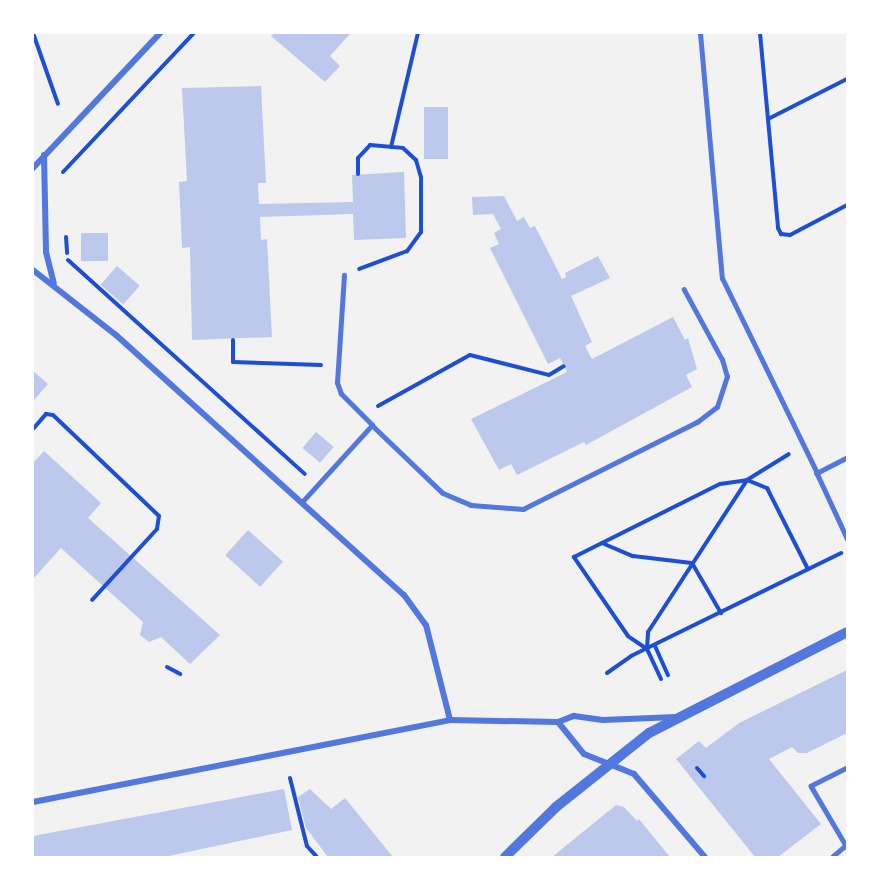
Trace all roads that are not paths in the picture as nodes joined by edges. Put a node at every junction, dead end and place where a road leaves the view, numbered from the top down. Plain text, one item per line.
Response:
1 (159, 33) edge
2 (700, 33) edge
3 (44, 155) junction
4 (33, 168) edge
5 (33, 270) edge
6 (345, 275) road end
7 (54, 284) junction
8 (684, 290) dead end
9 (372, 425) junction
10 (847, 459) edge
11 (817, 473) junction
12 (302, 502) junction
13 (847, 538) edge
14 (847, 632) edge
15 (677, 717) junction
16 (450, 720) junction
17 (558, 722) junction
18 (611, 763) junction
19 (847, 768) edge
20 (33, 802) edge
21 (846, 846) edge
22 (504, 857) edge
23 (705, 857) edge
24 (832, 857) edge

1 - 3 street
2 - 11 street
3 - 4 street
3 - 7 street
5 - 7 street
6 - 9 lane
7 - 12 street
8 - 9 lane
9 - 12 lane
10 - 11 lane
11 - 13 lane
12 - 16 street
14 - 15 street
15 - 17 street
15 - 18 street
16 - 17 street
16 - 20 street
17 - 18 street
18 - 22 street
18 - 23 street
19 - 21 lane
21 - 24 lane

